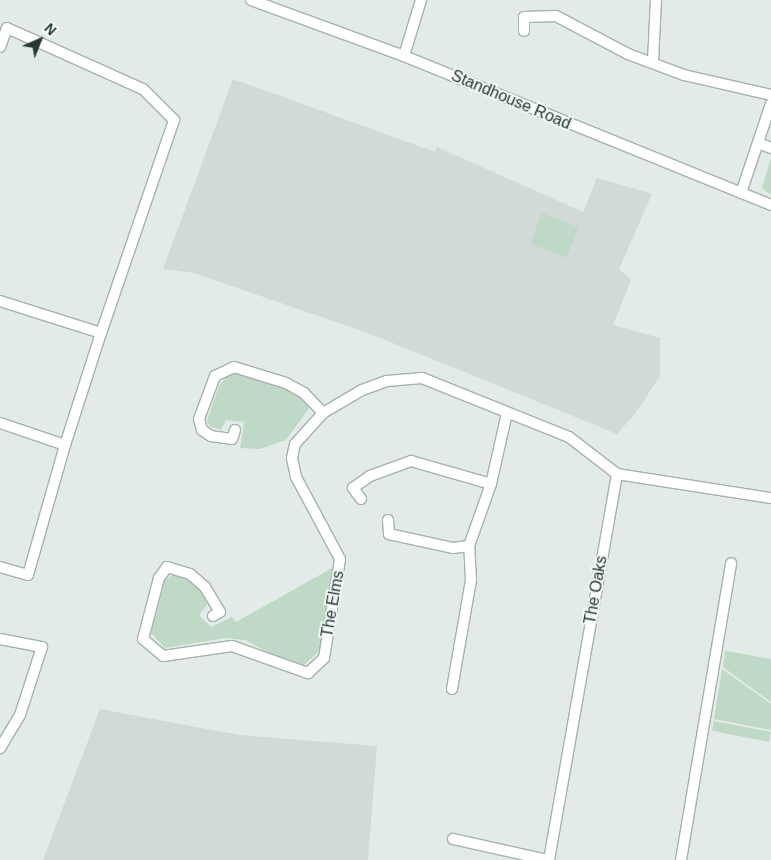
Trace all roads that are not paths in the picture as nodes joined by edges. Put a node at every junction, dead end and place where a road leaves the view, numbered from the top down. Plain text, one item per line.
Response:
1 (250, 0) edge
2 (421, 0) edge
3 (656, 0) edge
4 (524, 31) dead end
5 (0, 47) edge
6 (404, 56) junction
7 (653, 61) junction
8 (771, 95) edge
9 (771, 104) edge
10 (761, 144) junction
11 (771, 148) edge
12 (741, 193) junction
13 (771, 205) edge
14 (0, 301) edge
15 (101, 333) junction
16 (323, 413) junction
17 (507, 413) junction
18 (0, 423) edge
19 (234, 430) dead end
20 (65, 445) junction
21 (617, 474) junction
22 (491, 484) junction
23 (771, 498) edge
24 (361, 499) dead end
25 (388, 520) dead end
26 (469, 546) junction
27 (731, 564) dead end
28 (0, 567) edge
29 (213, 616) dead end
30 (0, 639) edge
31 (452, 690) dead end
32 (0, 748) edge
33 (453, 839) dead end
34 (548, 860) edge
35 (681, 860) edge

1 - 6 street, Standhouse Road
2 - 6 street
3 - 7 street
4 - 7 street
5 - 15 street
6 - 12 street, Standhouse Road
7 - 8 street
9 - 10 street
10 - 11 street
10 - 12 street
12 - 13 street, Standhouse Road
14 - 15 street
15 - 20 street
16 - 17 street, The Elms
16 - 19 street
16 - 29 street, The Elms
17 - 21 street, The Elms
17 - 22 street
18 - 20 street
20 - 28 street
21 - 23 street
21 - 34 street, The Oaks
22 - 24 street
22 - 26 street
25 - 26 street
26 - 31 street
27 - 35 street
30 - 32 street
33 - 34 street, The Oaks

